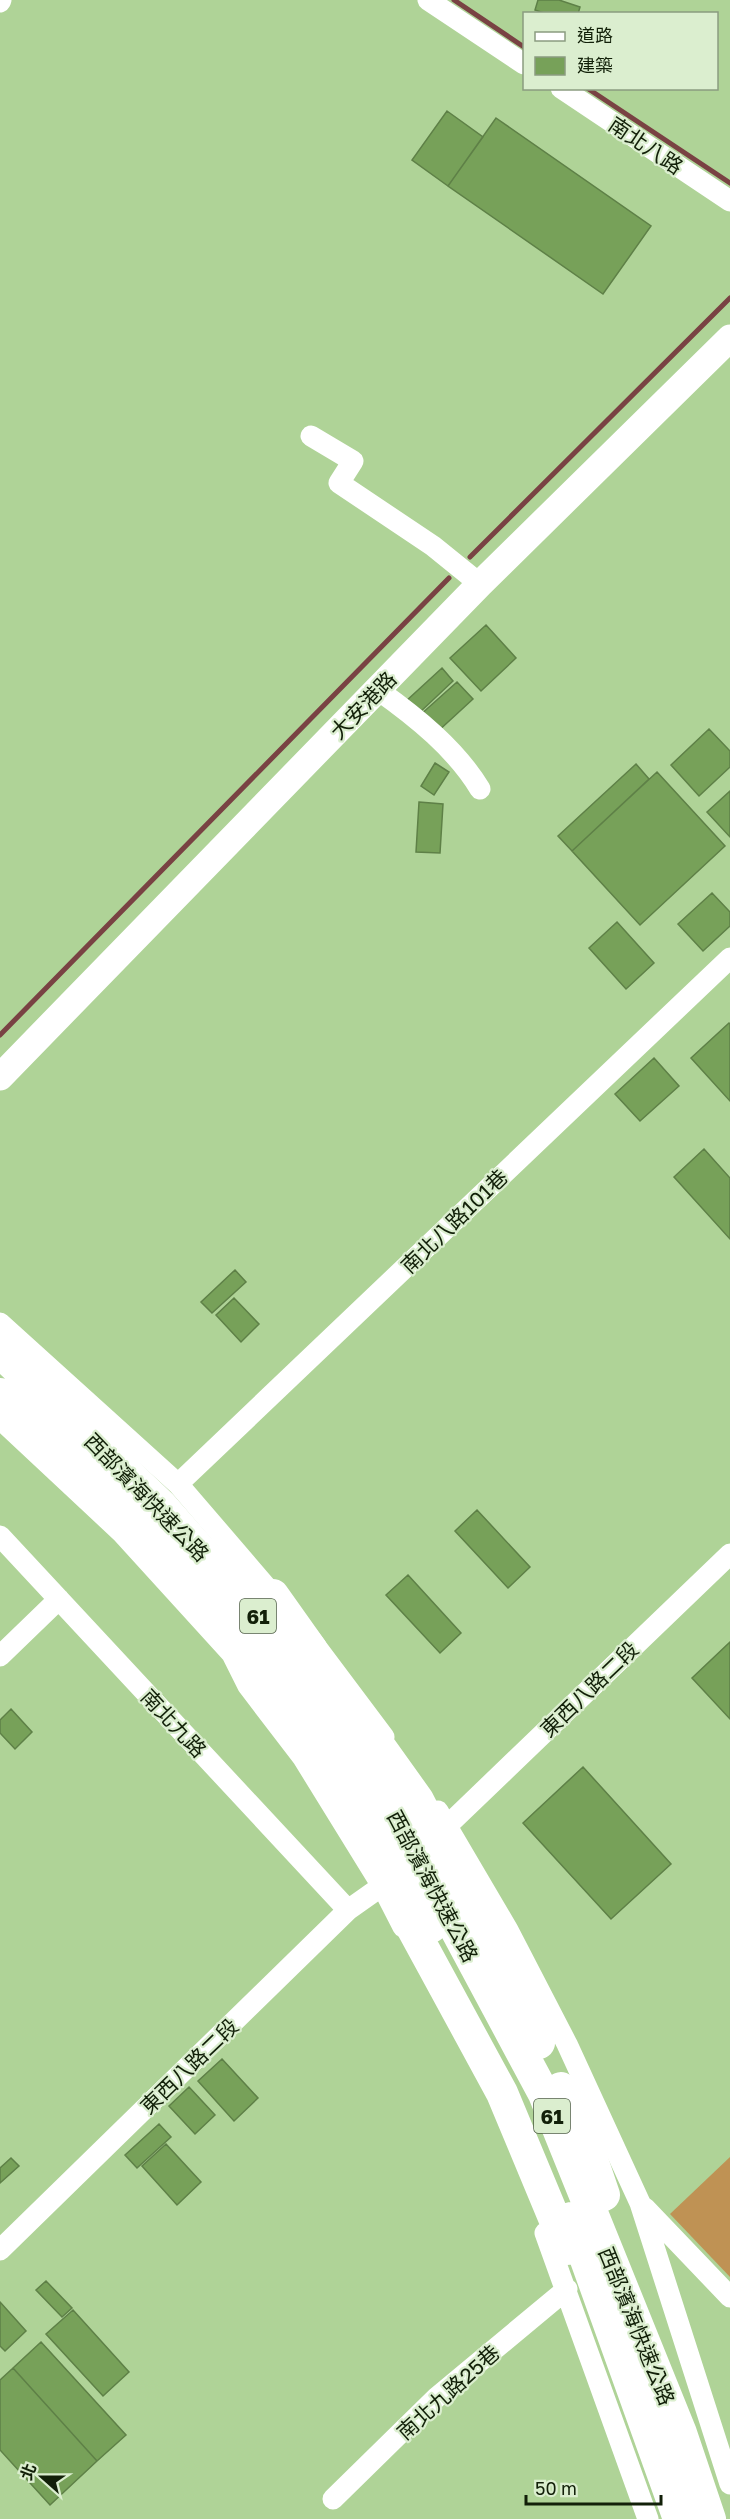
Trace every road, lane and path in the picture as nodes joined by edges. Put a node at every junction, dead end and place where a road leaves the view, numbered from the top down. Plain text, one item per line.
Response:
1 (428, 0) edge
2 (523, 63) edge
3 (564, 90) edge
4 (730, 201) edge
5 (730, 338) edge
6 (311, 436) dead end
7 (480, 584) junction
8 (378, 690) junction
9 (480, 789) dead end
10 (730, 958) edge
11 (0, 1077) edge
12 (0, 1323) edge
13 (0, 1352) edge
14 (0, 1394) edge
15 (0, 1419) edge
16 (160, 1505) junction
17 (0, 1536) edge
18 (730, 1554) edge
19 (273, 1595) junction
20 (59, 1599) junction
21 (232, 1654) junction
22 (0, 1656) edge
23 (338, 1739) junction
24 (448, 1825) junction
25 (382, 1886) junction
26 (348, 1910) junction
27 (640, 2203) junction
28 (0, 2250) edge
29 (567, 2289) junction
30 (730, 2297) edge
31 (645, 2426) junction
32 (681, 2433) junction
33 (730, 2484) edge
34 (333, 2499) dead end
35 (648, 2519) edge
36 (679, 2519) edge
37 (710, 2519) edge

1 - 2 street
3 - 4 street, 南北八路
5 - 7 main road, 大安港路
6 - 7 street
7 - 8 main road, 大安港路
8 - 9 street
8 - 11 main road, 大安港路
10 - 16 street, 南北八路101巷
12 - 16 street
13 - 16 highway, 西部濱海快速公路 / 61
14 - 16 highway, 西部濱海快速公路 / 61
15 - 21 street
16 - 19 street
16 - 23 highway, 西部濱海快速公路 / 61
17 - 20 street, 南北九路
18 - 24 street, 東西八路二段
19 - 24 street
19 - 32 highway
20 - 22 street
20 - 26 street, 南北九路
21 - 25 street
21 - 31 highway
23 - 31 highway, 西部濱海快速公路 / 61
23 - 32 highway, 西部濱海快速公路 / 61
24 - 27 street
25 - 26 street, 東西八路二段
25 - 29 street
26 - 28 street, 東西八路二段
27 - 30 street
27 - 33 street
29 - 34 street, 南北九路25巷
29 - 35 street
31 - 36 highway, 西部濱海快速公路 / 61
32 - 37 highway, 西部濱海快速公路 / 61

